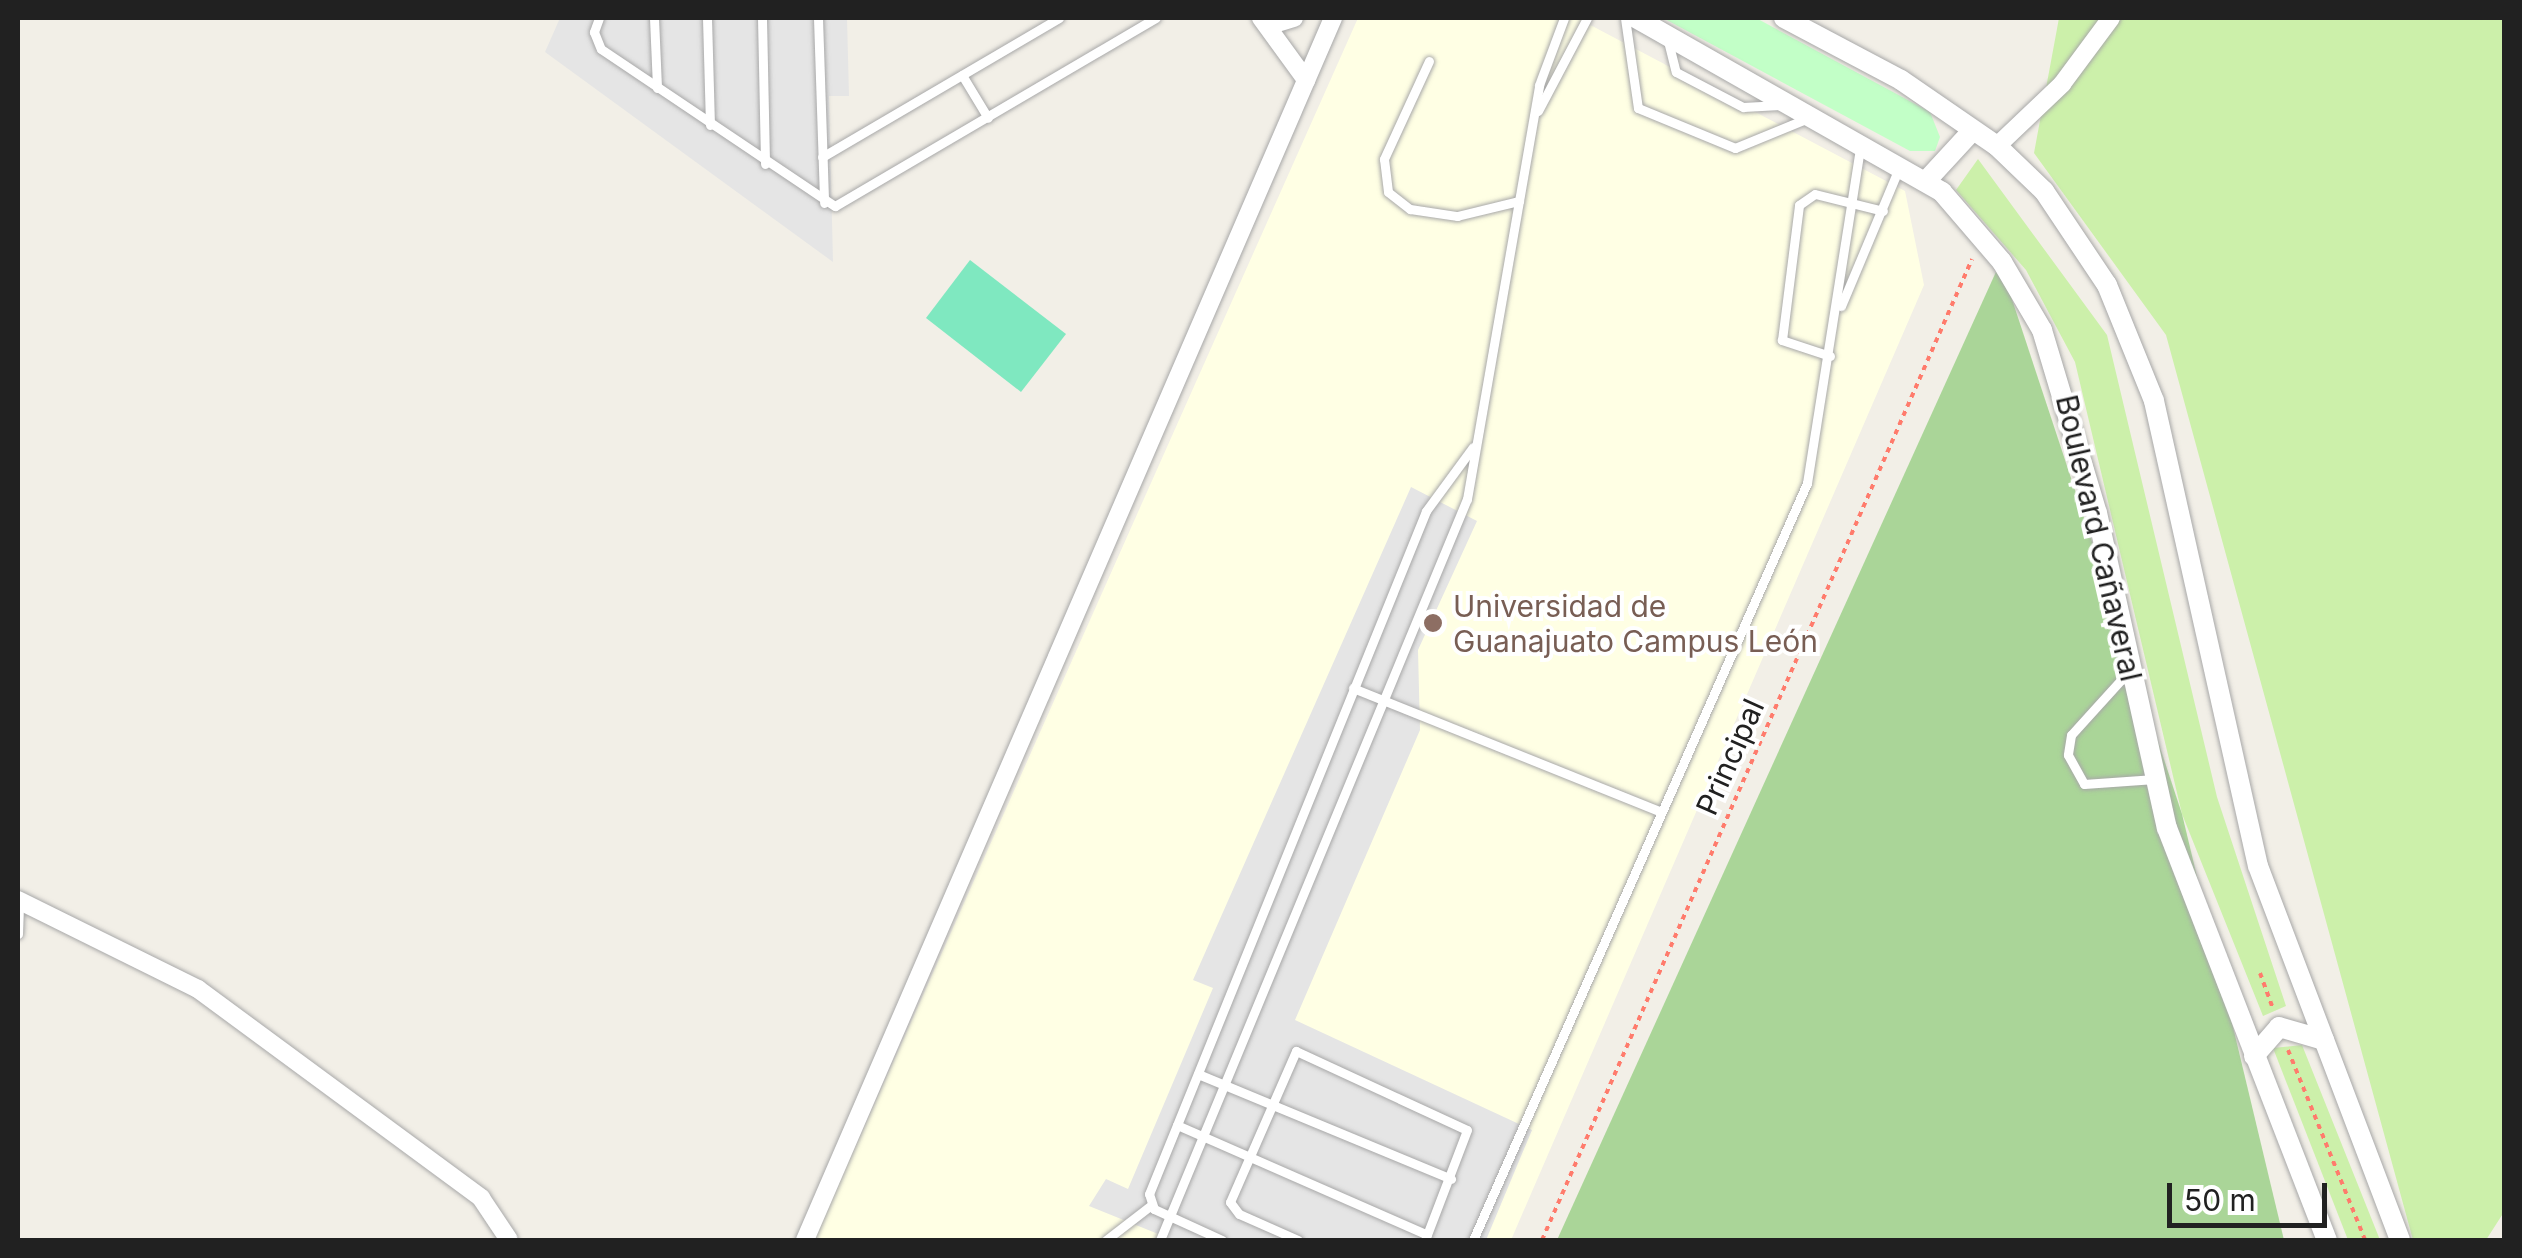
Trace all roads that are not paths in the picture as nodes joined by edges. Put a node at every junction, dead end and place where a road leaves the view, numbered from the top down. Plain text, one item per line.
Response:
1 (600, 18) edge
2 (654, 18) edge
3 (707, 18) edge
4 (762, 18) edge
5 (818, 18) edge
6 (1059, 18) edge
7 (1156, 18) edge
8 (1294, 18) edge
9 (1333, 18) edge
10 (1564, 18) edge
11 (1587, 18) edge
12 (1625, 18) edge
13 (1636, 18) edge
14 (1784, 18) edge
15 (2112, 18) edge
16 (1266, 21) edge
17 (1428, 61) dead end
18 (962, 75) junction
19 (1306, 80) junction
20 (657, 88) junction
21 (1536, 113) junction
22 (1814, 116) junction
23 (988, 118) junction
24 (710, 125) junction
25 (1973, 130) junction
26 (1862, 141) junction
27 (1998, 146) junction
28 (822, 157) junction
29 (765, 164) junction
30 (1900, 164) junction
31 (1926, 181) junction
32 (1519, 201) junction
33 (824, 203) junction
34 (1852, 203) junction
35 (1882, 211) junction
36 (1840, 308) junction
37 (1830, 356) junction
38 (1473, 447) junction
39 (2130, 669) junction
40 (1353, 688) junction
41 (1385, 700) junction
42 (2155, 780) junction
43 (1659, 811) junction
44 (18, 901) edge
45 (18, 934) edge
46 (2324, 1040) junction
47 (2254, 1056) junction
48 (1198, 1074) junction
49 (1226, 1086) junction
50 (1268, 1103) junction
51 (1177, 1125) junction
52 (1206, 1138) junction
53 (1246, 1156) junction
54 (1450, 1180) junction
55 (1150, 1206) junction
56 (1173, 1218) junction
57 (1426, 1238) edge
58 (509, 1240) edge
59 (805, 1240) edge
60 (1106, 1240) edge
61 (1160, 1240) edge
62 (1218, 1240) edge
63 (1298, 1240) edge
64 (1472, 1240) edge
65 (2327, 1240) edge
66 (2400, 1240) edge

1 - 20 lane
2 - 20 lane
3 - 24 lane
4 - 29 lane
5 - 28 lane
6 - 18 lane
7 - 23 lane
8 - 16 street
9 - 19 street
10 - 21 lane
11 - 21 lane
12 - 22 lane
13 - 22 street, Boulevard Cañaveral
14 - 25 street
15 - 27 street
16 - 19 street
17 - 32 lane
18 - 23 lane
18 - 28 lane
19 - 59 street
20 - 24 lane
21 - 32 lane
22 - 26 street, Boulevard Cañaveral
23 - 33 lane
24 - 29 lane
25 - 27 street
25 - 31 street
26 - 30 street, Boulevard Cañaveral
26 - 34 lane
27 - 46 street
28 - 33 lane
29 - 33 lane
30 - 31 street, Boulevard Cañaveral
30 - 35 lane
31 - 39 street, Boulevard Cañaveral
32 - 38 lane
34 - 35 lane
34 - 36 lane
34 - 37 lane
35 - 36 lane
36 - 37 lane
37 - 43 lane
38 - 40 lane
38 - 41 lane
39 - 42 street, Boulevard Cañaveral
39 - 42 lane
40 - 41 lane
40 - 48 lane
41 - 43 lane
41 - 49 lane
42 - 47 street, Boulevard Cañaveral
43 - 64 lane
44 - 45 lane
44 - 58 street
46 - 47 street
46 - 66 street
47 - 65 street, Boulevard Cañaveral
48 - 49 lane
48 - 51 lane
49 - 50 lane
49 - 52 lane
50 - 53 lane
50 - 54 lane
50 - 54 lane
51 - 52 lane
51 - 55 lane
52 - 53 lane
52 - 56 lane
53 - 57 lane
53 - 63 lane
54 - 57 lane
55 - 56 lane
55 - 60 lane
56 - 61 lane
56 - 62 lane

